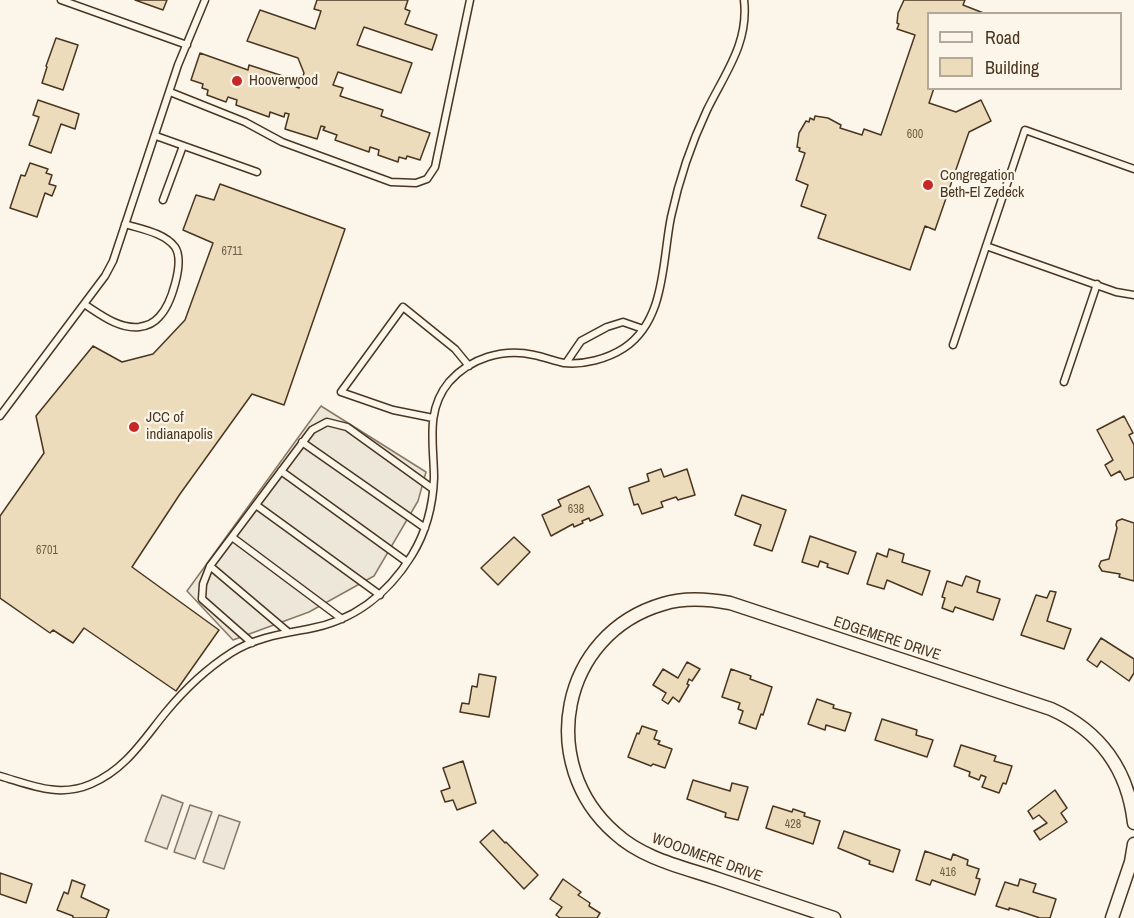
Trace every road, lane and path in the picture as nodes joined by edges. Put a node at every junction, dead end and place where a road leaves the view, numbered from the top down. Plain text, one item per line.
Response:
1 (61, 0) edge
2 (205, 0) edge
3 (470, 0) edge
4 (744, 0) edge
5 (84, 4) edge
6 (187, 45) junction
7 (170, 92) junction
8 (156, 136) junction
9 (183, 146) junction
10 (1134, 169) edge
11 (257, 172) dead end
12 (163, 200) dead end
13 (125, 224) junction
14 (986, 246) junction
15 (1097, 284) junction
16 (1134, 295) edge
17 (84, 304) junction
18 (643, 329) junction
19 (953, 345) dead end
20 (566, 363) junction
21 (469, 366) junction
22 (1064, 382) dead end
23 (0, 416) edge
24 (433, 418) junction
25 (302, 442) junction
26 (281, 471) junction
27 (433, 489) junction
28 (256, 505) junction
29 (425, 528) junction
30 (232, 537) junction
31 (407, 562) junction
32 (210, 566) junction
33 (380, 595) junction
34 (342, 619) junction
35 (288, 632) junction
36 (252, 642) junction
37 (587, 663) joint
38 (0, 776) edge
39 (1134, 823) edge
40 (1134, 844) edge
41 (834, 918) edge
42 (1112, 918) edge

1 - 5 lane
2 - 6 lane
3 - 7 lane
4 - 18 lane
5 - 6 lane
6 - 7 lane
7 - 8 lane
8 - 9 lane
8 - 13 lane
9 - 11 lane
9 - 12 lane
10 - 14 lane
13 - 17 lane
13 - 17 lane
14 - 15 lane
14 - 19 lane
15 - 16 lane
15 - 22 lane
17 - 23 lane
18 - 20 lane
18 - 20 lane
20 - 21 lane
21 - 24 lane
21 - 24 lane
24 - 27 lane
25 - 26 lane
25 - 27 lane
25 - 29 lane
26 - 28 lane
26 - 31 lane
27 - 29 lane
28 - 30 lane
28 - 33 lane
29 - 31 lane
30 - 32 lane
30 - 34 lane
31 - 33 lane
32 - 35 lane
32 - 36 lane
33 - 34 lane
34 - 35 lane
35 - 36 lane
36 - 38 lane
37 - 39 street, EDGEMERE DRIVE
37 - 41 street, WOODMERE DRIVE
40 - 42 street

